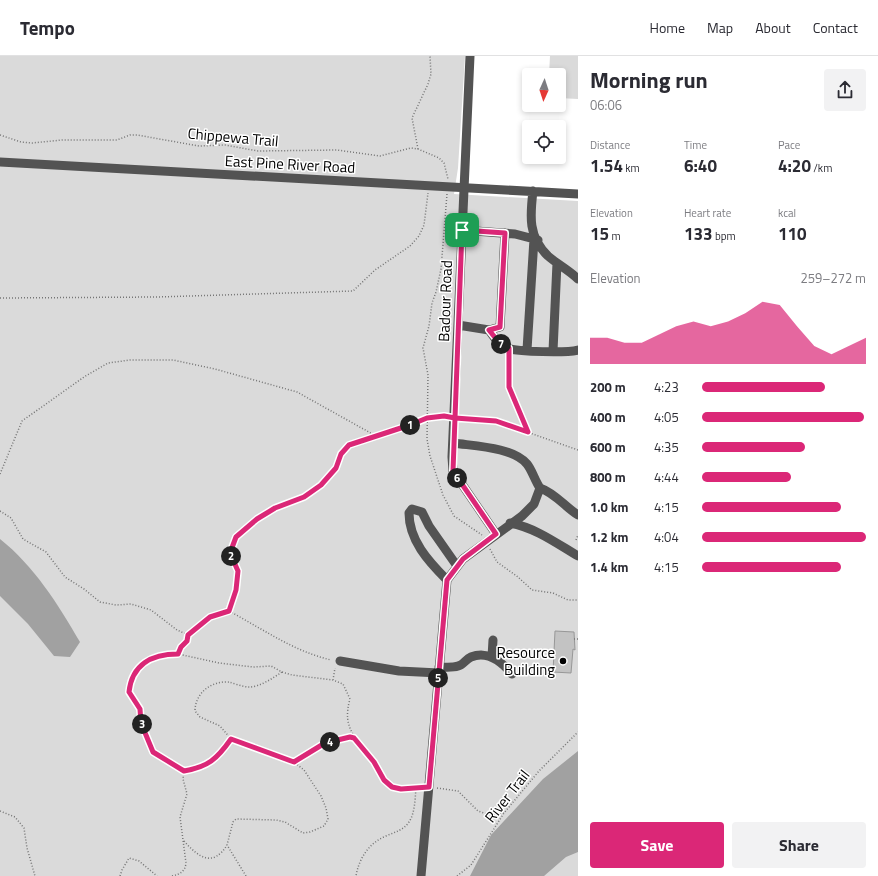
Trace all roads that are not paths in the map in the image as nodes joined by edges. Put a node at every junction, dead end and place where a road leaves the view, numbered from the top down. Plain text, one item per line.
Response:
1 (470, 56) edge
2 (0, 162) edge
3 (464, 187) junction
4 (533, 191) junction
5 (578, 194) edge
6 (530, 218) junction
7 (462, 230) junction
8 (505, 233) junction
9 (515, 234) junction
10 (536, 240) junction
11 (557, 263) junction
12 (578, 279) edge
13 (458, 325) junction
14 (489, 330) junction
15 (527, 350) junction
16 (578, 350) edge
17 (553, 351) junction
18 (454, 443) junction
19 (540, 488) junction
20 (578, 516) edge
21 (510, 523) junction
22 (496, 534) junction
23 (578, 556) edge
24 (457, 566) junction
25 (447, 580) junction
26 (493, 640) dead end
27 (492, 657) junction
28 (340, 662) road end
29 (439, 670) junction
30 (512, 674) dead end
31 (421, 876) edge

1 - 3 street, Badour Road
2 - 3 street, East Pine River Road
3 - 4 street, East Pine River Road
3 - 7 street, Badour Road
4 - 5 street, East Pine River Road
4 - 6 street
6 - 9 street
6 - 10 street
7 - 8 street
7 - 13 street, Badour Road
8 - 9 street
8 - 14 street
9 - 10 street
10 - 11 street
10 - 15 street
11 - 12 street
11 - 17 street
13 - 14 street
13 - 18 street, Badour Road
14 - 15 street
15 - 17 street
16 - 17 street
18 - 19 street
18 - 22 street, Badour Road
19 - 20 street
19 - 21 street
21 - 22 street
21 - 23 street
22 - 24 street
24 - 25 street
24 - 25 street
25 - 29 street
26 - 27 street
27 - 29 street
27 - 30 street
28 - 29 street
29 - 31 street

